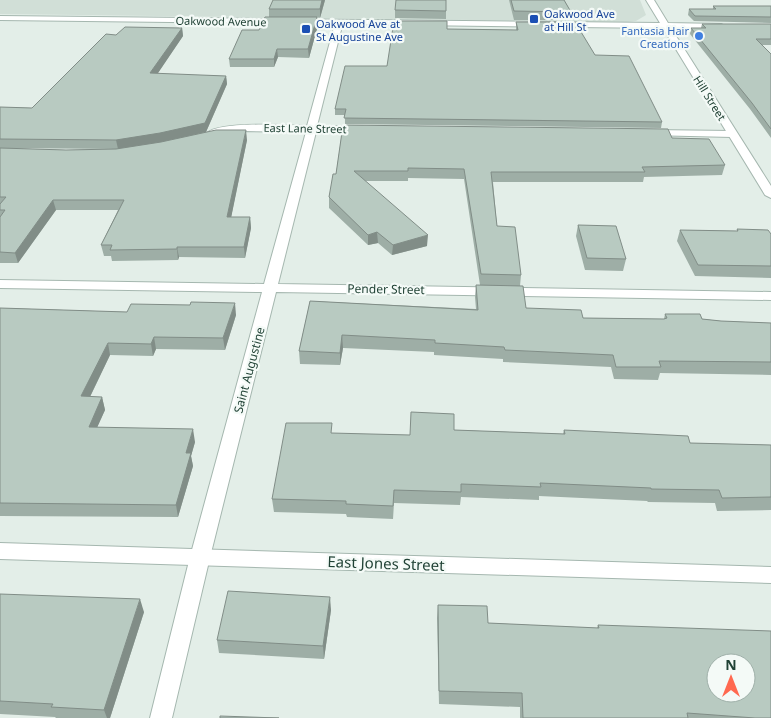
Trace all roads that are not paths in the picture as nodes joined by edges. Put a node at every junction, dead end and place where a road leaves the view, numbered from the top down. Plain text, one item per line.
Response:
1 (650, 0) edge
2 (0, 18) edge
3 (339, 22) junction
4 (665, 25) junction
5 (732, 26) edge
6 (310, 128) junction
7 (369, 129) edge
8 (644, 133) edge
9 (732, 134) junction
10 (203, 135) edge
11 (771, 195) edge
12 (0, 284) edge
13 (271, 287) junction
14 (771, 296) edge
15 (0, 551) edge
16 (200, 557) junction
17 (771, 575) edge
18 (161, 718) edge

1 - 4 street, Hill Street
2 - 3 street, Oakwood Avenue
3 - 4 street, Oakwood Avenue
3 - 6 street, Saint Augustine
4 - 5 street, Oakwood Avenue
4 - 9 street, Hill Street
6 - 7 street, East Lane Street
6 - 10 street, East Lane Street
6 - 13 street, Saint Augustine
8 - 9 street
9 - 11 street, Hill Street
12 - 13 street, Pender Street
13 - 14 street, Pender Street
13 - 16 street, Saint Augustine
15 - 16 street, East Jones Street
16 - 17 street, East Jones Street
16 - 18 street, Saint Augustine

